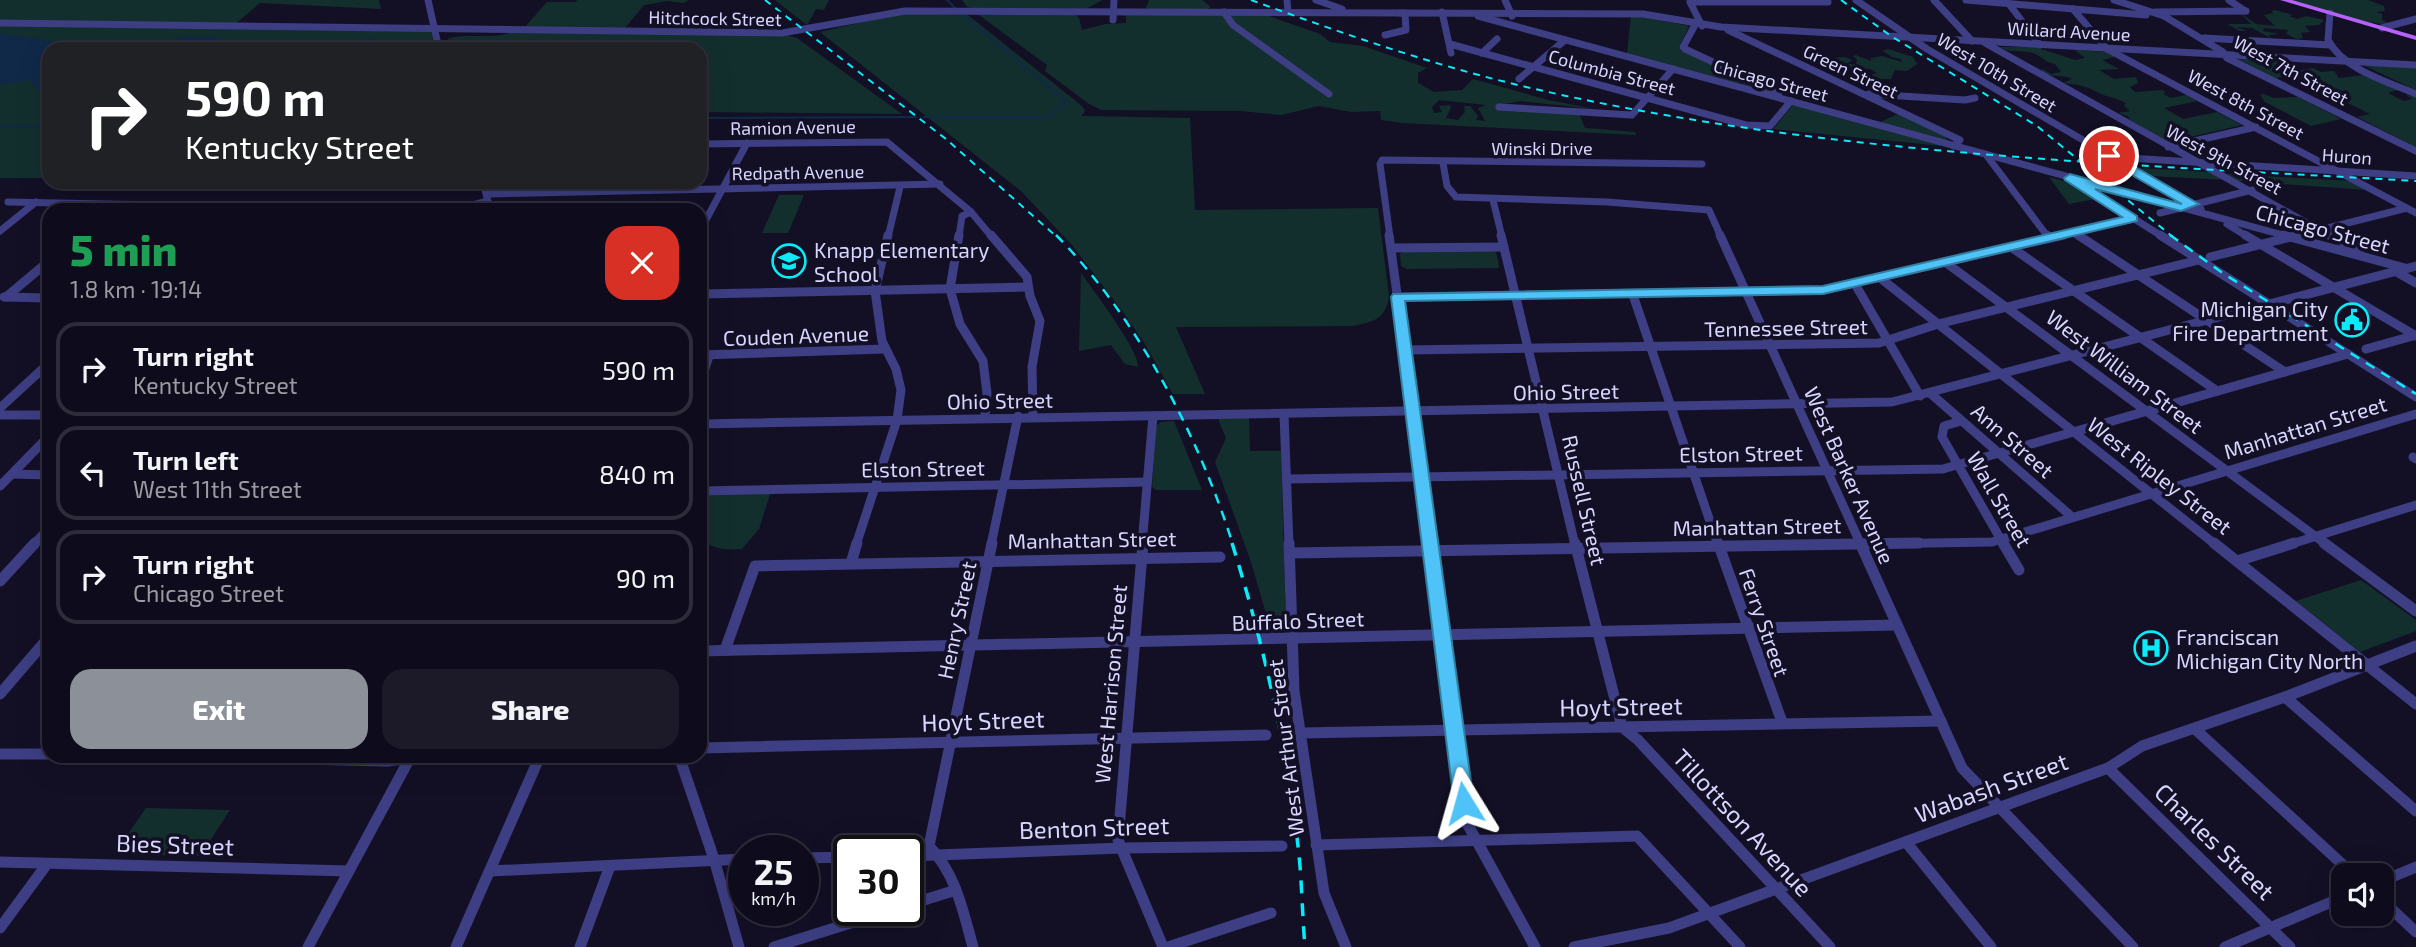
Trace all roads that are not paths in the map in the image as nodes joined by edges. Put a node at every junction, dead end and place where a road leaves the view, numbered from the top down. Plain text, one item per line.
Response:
1 (428, 0) edge
2 (1114, 0) edge
3 (1144, 0) edge
4 (1287, 0) edge
5 (1316, 0) edge
6 (1505, 0) edge
7 (1856, 0) edge
8 (1934, 0) edge
9 (1966, 0) edge
10 (2020, 0) edge
11 (2114, 0) edge
12 (2229, 0) edge
13 (2284, 0) edge
14 (1735, 1) edge
15 (1690, 2) edge
16 (1828, 2) dead end
17 (2009, 4) junction
18 (2034, 6) junction
19 (2073, 9) junction
20 (1112, 11) junction
21 (1142, 11) junction
22 (1224, 12) junction
23 (1288, 12) junction
24 (1366, 12) junction
25 (1389, 12) junction
26 (1442, 12) junction
27 (1465, 13) junction
28 (1510, 13) junction
29 (2153, 13) junction
30 (2330, 13) junction
31 (2164, 16) junction
32 (2416, 19) edge
33 (1113, 20) dead end
34 (0, 23) edge
35 (1698, 25) junction
36 (1516, 27) junction
37 (1721, 27) junction
38 (2382, 28) junction
39 (434, 29) junction
40 (1385, 35) dead end
41 (1909, 37) junction
42 (1497, 38) dead end
43 (2201, 38) junction
44 (2416, 38) edge
45 (1565, 40) junction
46 (1972, 41) junction
47 (1982, 41) junction
48 (437, 42) edge
49 (1450, 44) junction
50 (2040, 45) junction
51 (2330, 45) junction
52 (2107, 48) junction
53 (1482, 52) junction
54 (1451, 53) dead end
55 (2225, 55) junction
56 (2347, 61) junction
57 (2416, 65) edge
58 (1535, 67) junction
59 (1673, 69) junction
60 (1519, 79) dead end
61 (1861, 93) junction
62 (1329, 94) dead end
63 (2416, 94) edge
64 (1975, 98) dead end
65 (1649, 99) junction
66 (1791, 101) junction
67 (1499, 107) dead end
68 (2256, 127) junction
69 (747, 143) junction
70 (707, 144) edge
71 (1954, 146) junction
72 (2168, 147) junction
73 (2416, 151) edge
74 (1987, 156) junction
75 (2109, 156) junction
76 (2007, 161) junction
77 (2195, 162) junction
78 (1443, 163) junction
79 (1702, 164) dead end
80 (1994, 168) junction
81 (2337, 171) junction
82 (2416, 176) edge
83 (2070, 178) junction
84 (940, 184) junction
85 (900, 187) junction
86 (723, 189) junction
87 (2252, 190) junction
88 (1493, 200) junction
89 (8, 202) dead end
90 (36, 202) junction
91 (489, 202) edge
92 (121, 203) edge
93 (2192, 204) junction
94 (2181, 208) junction
95 (2407, 208) junction
96 (971, 212) junction
97 (2160, 213) dead end
98 (2416, 213) edge
99 (2215, 217) junction
100 (707, 218) edge
101 (2133, 219) junction
102 (2320, 229) junction
103 (0, 231) edge
104 (2074, 232) junction
105 (2290, 236) junction
106 (2049, 237) junction
107 (2261, 244) junction
108 (1504, 247) junction
109 (2011, 247) junction
110 (1391, 248) junction
111 (2210, 257) dead end
112 (2199, 260) junction
113 (2375, 260) junction
114 (1945, 262) junction
115 (42, 266) edge
116 (2406, 268) junction
117 (2416, 268) edge
118 (2396, 271) junction
119 (2137, 275) junction
120 (1879, 278) junction
121 (2416, 283) edge
122 (1855, 284) junction
123 (1028, 287) junction
124 (2336, 288) junction
125 (950, 289) junction
126 (875, 290) junction
127 (2073, 291) junction
128 (1746, 293) junction
129 (707, 294) edge
130 (1516, 295) junction
131 (1633, 295) junction
132 (3, 297) edge
133 (1398, 297) junction
134 (42, 298) edge
135 (2271, 305) junction
136 (2008, 307) junction
137 (2208, 321) junction
138 (1938, 324) junction
139 (2416, 335) edge
140 (2142, 338) junction
141 (1888, 339) junction
142 (1770, 346) junction
143 (1649, 347) junction
144 (885, 349) junction
145 (1530, 349) junction
146 (2366, 349) dead end
147 (1405, 351) junction
148 (2348, 354) junction
149 (707, 355) edge
150 (2073, 356) junction
151 (42, 369) edge
152 (2285, 372) junction
153 (2001, 375) junction
154 (2217, 391) junction
155 (1925, 395) junction
156 (2416, 397) edge
157 (1797, 404) junction
158 (1670, 406) junction
159 (0, 408) edge
160 (1544, 409) junction
161 (2146, 410) junction
162 (1413, 411) junction
163 (1284, 414) junction
164 (2416, 414) edge
165 (0, 415) edge
166 (42, 415) edge
167 (1018, 416) junction
168 (1033, 416) junction
169 (1153, 416) junction
170 (985, 417) junction
171 (897, 419) junction
172 (1961, 421) junction
173 (707, 424) edge
174 (2073, 431) junction
175 (42, 443) edge
176 (1997, 452) junction
177 (1958, 466) junction
178 (2226, 470) junction
179 (1828, 471) junction
180 (1692, 472) junction
181 (13, 474) junction
182 (42, 475) edge
183 (1559, 475) junction
184 (1422, 476) junction
185 (1287, 479) junction
186 (1147, 482) junction
187 (1003, 485) junction
188 (0, 486) edge
189 (874, 488) junction
190 (707, 491) edge
191 (2150, 493) junction
192 (2416, 505) edge
193 (2071, 516) junction
194 (42, 536) edge
195 (2316, 537) junction
196 (2000, 538) junction
197 (1860, 544) junction
198 (1719, 547) junction
199 (1576, 548) junction
200 (1290, 552) junction
201 (1432, 552) junction
202 (1140, 556) junction
203 (1220, 557) dead end
204 (988, 560) junction
205 (2237, 561) junction
206 (852, 563) junction
207 (2019, 570) dead end
208 (0, 581) edge
209 (2416, 611) edge
210 (1898, 625) junction
211 (1747, 629) junction
212 (1595, 632) junction
213 (1442, 635) junction
214 (1292, 640) junction
215 (1132, 642) junction
216 (42, 645) edge
217 (969, 646) junction
218 (2416, 646) edge
219 (725, 650) junction
220 (707, 651) edge
221 (2368, 665) junction
222 (0, 694) edge
223 (2285, 697) junction
224 (2416, 704) edge
225 (1782, 722) junction
226 (1941, 722) junction
227 (1622, 727) junction
228 (2195, 729) junction
229 (1454, 730) junction
230 (1301, 733) junction
231 (1266, 735) dead end
232 (1124, 737) junction
233 (951, 742) junction
234 (707, 748) edge
235 (0, 754) edge
236 (42, 754) edge
237 (407, 763) edge
238 (537, 763) edge
239 (681, 763) edge
240 (2108, 768) junction
241 (2003, 808) junction
242 (2416, 811) edge
243 (1475, 839) junction
244 (1906, 842) junction
245 (1316, 845) junction
246 (1282, 846) dead end
247 (1122, 848) junction
248 (940, 855) junction
249 (924, 856) edge
250 (714, 859) junction
251 (728, 859) edge
252 (0, 862) edge
253 (47, 863) junction
254 (2341, 863) edge
255 (610, 866) junction
256 (2416, 867) edge
257 (349, 871) junction
258 (490, 871) junction
259 (2394, 876) edge
260 (1776, 889) junction
261 (956, 890) junction
262 (924, 900) edge
263 (2331, 902) edge
264 (2394, 912) edge
265 (1270, 913) dead end
266 (1710, 913) junction
267 (841, 926) edge
268 (0, 928) edge
269 (2272, 929) junction
270 (2416, 932) edge
271 (308, 947) edge
272 (456, 947) edge
273 (580, 947) edge
274 (739, 947) edge
275 (774, 947) edge
276 (973, 947) edge
277 (1165, 947) edge
278 (1346, 947) edge
279 (1535, 947) edge
280 (1574, 947) edge
281 (1741, 947) edge
282 (1830, 947) edge
283 (1991, 947) edge
284 (2133, 947) edge
285 (2225, 947) edge
286 (2290, 947) edge

1 - 39 street
2 - 20 street
3 - 21 street
4 - 23 street
5 - 24 street
6 - 28 street
7 - 41 street, West 10th Street
8 - 46 street
9 - 17 street
10 - 18 street
11 - 29 street, West 7th Street
12 - 29 street
13 - 30 main road
14 - 15 street
14 - 16 street
15 - 35 street
17 - 18 street
17 - 50 street
18 - 19 street
19 - 31 street
19 - 52 street, West 8th Street
20 - 21 street, Hitchcock Street
20 - 33 street
20 - 39 street, Hitchcock Street
21 - 22 street, Hitchcock Street
22 - 23 street, Hitchcock Street
22 - 62 street
23 - 24 street, Hitchcock Street
24 - 25 street, Hitchcock Street
25 - 26 street, Hitchcock Street
25 - 40 street
26 - 27 street, Hitchcock Street
26 - 49 street
27 - 28 street, Hitchcock Street
27 - 36 street, Chicago Street
28 - 35 street, Hitchcock Street
28 - 36 street
29 - 31 street, West 7th Street
30 - 38 main road
30 - 51 street
31 - 43 street, West 7th Street
32 - 38 street
34 - 39 street, Hitchcock Street
35 - 37 street, Hitchcock Street
35 - 66 street
36 - 45 street, Chicago Street
37 - 41 street, Willard Avenue
37 - 61 street, Green Street
38 - 44 main road
39 - 48 street
41 - 46 street, Willard Avenue
41 - 75 street, West 10th Street
42 - 53 street
43 - 51 street
43 - 55 street, West 7th Street
45 - 58 street
45 - 59 street, Chicago Street
46 - 47 street, Willard Avenue
47 - 50 street, Willard Avenue
47 - 72 street, West 9th Street
49 - 53 street, Columbia Street
49 - 54 street
50 - 52 street, Willard Avenue
51 - 56 street
52 - 55 street, Willard Avenue
52 - 68 street, West 8th Street
53 - 58 street, Columbia Street
55 - 56 street, Willard Avenue
55 - 73 street, West 7th Street
56 - 57 street, Willard Avenue
56 - 63 street
58 - 60 street
58 - 65 street, Columbia Street
59 - 65 street
59 - 66 street, Chicago Street
61 - 64 street
61 - 71 street, Green Street
65 - 66 street, Columbia Street
65 - 67 street
66 - 71 street, Chicago Street
68 - 72 street
68 - 81 street, West 8th Street
69 - 70 street, Ramion Avenue
69 - 84 street, Ramion Avenue
69 - 86 street
71 - 74 street, Chicago Street
72 - 77 street, West 9th Street
74 - 76 street, Chicago Street
74 - 80 street
75 - 77 street, Huron
75 - 93 street, West 10th Street
76 - 80 street
76 - 83 street, Chicago Street
77 - 81 street, Huron
77 - 87 street, West 9th Street
78 - 79 street, Winski Drive
78 - 88 street, West Barker Avenue
78 - 110 street, Winski Drive
80 - 106 street
81 - 82 street, Huron
81 - 95 street, West 8th Street
83 - 94 street, Chicago Street
83 - 101 street
84 - 85 street, Redpath Avenue
84 - 96 street
85 - 86 street, Redpath Avenue
85 - 126 street
86 - 91 street, Redpath Avenue
86 - 100 street
87 - 93 street
87 - 102 street, West 9th Street
88 - 108 street, Russell Street
88 - 128 street, West Barker Avenue
89 - 90 street
90 - 92 street
90 - 103 street
93 - 94 street
93 - 99 street, West 10th Street
94 - 97 street
94 - 99 street, Chicago Street
95 - 98 street, West 8th Street
95 - 102 street
96 - 123 street
96 - 125 street
99 - 105 street, Chicago Street
99 - 107 street, West 10th Street
101 - 104 street
101 - 112 street
102 - 105 street
102 - 113 street, West 9th Street
104 - 106 street
104 - 119 street
105 - 107 street
105 - 113 street, Chicago Street
106 - 109 street
107 - 111 street
107 - 124 street, West 10th Street
108 - 110 street
108 - 130 street, Russell Street
109 - 114 street
109 - 127 street
110 - 133 street
112 - 119 street, Tennessee Street
112 - 135 street
113 - 116 street, Chicago Street
113 - 118 street, West 9th Street
114 - 120 street
114 - 136 street, West William Street
115 - 132 street
116 - 117 street, Ohio Street
116 - 118 street, Ohio Street
118 - 121 street, West 9th Street
118 - 124 street, Ohio Street
119 - 127 street, Tennessee Street
119 - 137 street
120 - 122 street
120 - 138 street, West Ripley Street
122 - 128 street
122 - 141 street
123 - 125 street
123 - 168 street
124 - 135 street, Ohio Street
124 - 139 street, West 10th Street
125 - 126 street
125 - 170 street
126 - 129 street
126 - 144 street
127 - 136 street, Tennessee Street
127 - 140 street
128 - 131 street
128 - 142 street, West Barker Avenue
130 - 131 street
130 - 133 street
130 - 145 street, Russell Street
131 - 143 street, Ferry Street
132 - 134 street
133 - 147 street
135 - 137 street, Ohio Street
135 - 148 street
136 - 138 street, Tennessee Street
136 - 150 street, West William Street
137 - 140 street, Ohio Street
137 - 152 street
138 - 141 street, Tennessee Street
138 - 153 street, West Ripley Street
139 - 146 street
140 - 150 street, Ohio Street
140 - 154 street
141 - 142 street, Tennessee Street
141 - 155 street
142 - 143 street, Tennessee Street
142 - 157 street, West Barker Avenue
143 - 145 street, Tennessee Street
143 - 158 street, Ferry Street
144 - 149 street, Couden Avenue
144 - 171 street
145 - 147 street, Tennessee Street
145 - 160 street, Russell Street
147 - 162 street
148 - 152 street, Elston Street
148 - 156 street
150 - 153 street, Ohio Street
150 - 161 street, West William Street
151 - 159 street
152 - 154 street, Elston Street
153 - 155 street, Ohio Street
153 - 174 street, West Ripley Street
154 - 161 street, Elston Street
155 - 157 street, Ohio Street
155 - 172 street, Ann Street
157 - 158 street, Ohio Street
157 - 179 street, West Barker Avenue
158 - 160 street, Ohio Street
158 - 180 street, Ferry Street
160 - 162 street, Ohio Street
160 - 183 street, Russell Street
161 - 174 street, Elston Street
161 - 178 street, West William Street
162 - 163 street, Ohio Street
162 - 184 street
163 - 169 street, Ohio Street
163 - 185 street, West Arthur Street
164 - 178 street, Manhattan Street
165 - 166 street
167 - 168 street, Ohio Street
167 - 170 street, Ohio Street
167 - 187 street, Henry Street
168 - 169 street, Ohio Street
169 - 186 street, West Harrison Street
170 - 171 street, Ohio Street
171 - 173 street, Ohio Street
171 - 189 street
172 - 176 street, Ann Street
172 - 177 street, Wall Street
174 - 176 street, Elston Street
174 - 191 street, West Ripley Street
175 - 181 street
176 - 177 street, Elston Street
176 - 193 street, Ann Street
177 - 179 street, Elston Street
177 - 196 street, Wall Street
178 - 191 street, Manhattan Street
178 - 195 street, West William Street
179 - 180 street, Elston Street
179 - 197 street, West Barker Avenue
180 - 183 street, Elston Street
180 - 198 street, Ferry Street
181 - 182 street
181 - 188 street
183 - 184 street, Elston Street
183 - 199 street, Russell Street
184 - 185 street, Elston Street
184 - 201 street
185 - 200 street, West Arthur Street
186 - 187 street, Elston Street
186 - 202 street, West Harrison Street
187 - 189 street, Elston Street
187 - 204 street, Henry Street
189 - 190 street, Elston Street
189 - 206 street
191 - 193 street, Manhattan Street
191 - 205 street, West Ripley Street
192 - 195 street
193 - 196 street, Manhattan Street
194 - 208 street
195 - 205 street
195 - 209 street, West William Street
196 - 197 street, Manhattan Street
196 - 207 street, Wall Street
197 - 198 street, Manhattan Street
197 - 210 street, West Barker Avenue
198 - 199 street, Manhattan Street
198 - 211 street, Ferry Street
199 - 201 street, Manhattan Street
199 - 212 street, Russell Street
200 - 201 street, Manhattan Street
200 - 214 street, West Arthur Street
201 - 213 street
202 - 203 street, Manhattan Street
202 - 204 street, Manhattan Street
202 - 215 street, West Harrison Street
204 - 206 street, Manhattan Street
204 - 217 street, Henry Street
205 - 221 street, West Ripley Street
206 - 219 street, Manhattan Street
210 - 211 street, Buffalo Street
210 - 226 street, West Barker Avenue
211 - 212 street, Buffalo Street
211 - 225 street, Ferry Street
212 - 213 street, Buffalo Street
212 - 227 street, Russell Street
213 - 214 street, Buffalo Street
213 - 229 street
214 - 215 street, Buffalo Street
214 - 230 street, West Arthur Street
215 - 217 street, Buffalo Street
215 - 232 street, West Harrison Street
216 - 222 street
217 - 219 street, Buffalo Street
217 - 233 street, Henry Street
218 - 221 street, Wabash Street
219 - 220 street, Buffalo Street
221 - 223 street, Wabash Street
221 - 224 street, West Ripley Street
223 - 228 street, Wabash Street
223 - 242 street
225 - 226 street, Hoyt Street
225 - 227 street, Hoyt Street
226 - 241 street, West Barker Avenue
227 - 229 street, Hoyt Street
227 - 260 street, Tillottson Avenue
228 - 240 street, Wabash Street
228 - 254 street
229 - 230 street, Hoyt Street
229 - 243 street
230 - 245 street, West Arthur Street
231 - 232 street, Hoyt Street
232 - 233 street, Hoyt Street
232 - 247 street, West Harrison Street
233 - 234 street, Hoyt Street
233 - 248 street, Henry Street
235 - 236 street
237 - 257 street
238 - 258 street
239 - 250 street
240 - 241 street, Wabash Street
240 - 269 street, Charles Street
241 - 244 street, Wabash Street
241 - 284 street, West Barker Avenue
243 - 245 street
243 - 266 street
243 - 279 street
244 - 260 street, Wabash Street
244 - 283 street
245 - 278 street, West Arthur Street
246 - 247 street, Benton Street
247 - 248 street, Benton Street
247 - 277 street, West Harrison Street
248 - 249 street, Benton Street
248 - 261 street, Henry Street
250 - 251 street
250 - 255 street
250 - 274 street
252 - 253 street, Bies Street
253 - 257 street, Bies Street
253 - 268 street
255 - 258 street
255 - 273 street
256 - 259 street
257 - 271 street
258 - 272 street
260 - 266 street, Wabash Street
260 - 282 street, Tillottson Avenue
261 - 262 street
261 - 276 street, Henry Street
263 - 269 street
264 - 270 street
265 - 277 street
266 - 280 street, Wabash Street
266 - 281 street
267 - 275 street
269 - 285 street
269 - 286 street, Charles Street

